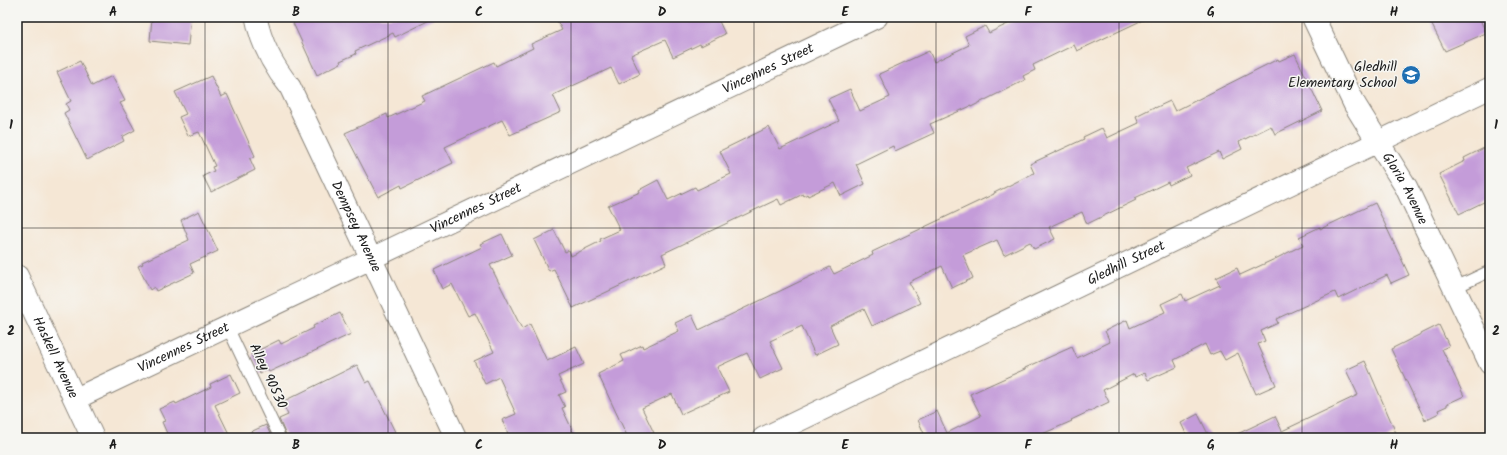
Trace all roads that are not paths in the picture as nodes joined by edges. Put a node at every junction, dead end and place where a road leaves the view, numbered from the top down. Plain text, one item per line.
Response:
1 (256, 17) edge
2 (877, 17) edge
3 (1313, 17) edge
4 (1490, 88) edge
5 (1378, 142) junction
6 (370, 258) junction
7 (1490, 271) edge
8 (17, 276) edge
9 (1454, 288) junction
10 (228, 328) junction
11 (1490, 363) edge
12 (75, 400) junction
13 (93, 438) edge
14 (280, 438) edge
15 (456, 438) edge
16 (763, 438) edge

1 - 6 street, Dempsey Avenue
2 - 6 street, Vincennes Street
3 - 5 street, Gloria Avenue
4 - 5 street, Gledhill Street
5 - 9 street, Gloria Avenue
5 - 16 street, Gledhill Street
6 - 10 street, Vincennes Street
6 - 15 street, Dempsey Avenue
7 - 9 lane
8 - 12 street, Haskell Avenue
9 - 11 street, Gloria Avenue
10 - 12 street, Vincennes Street
10 - 14 lane, Alley 90530
12 - 13 street, Haskell Avenue

